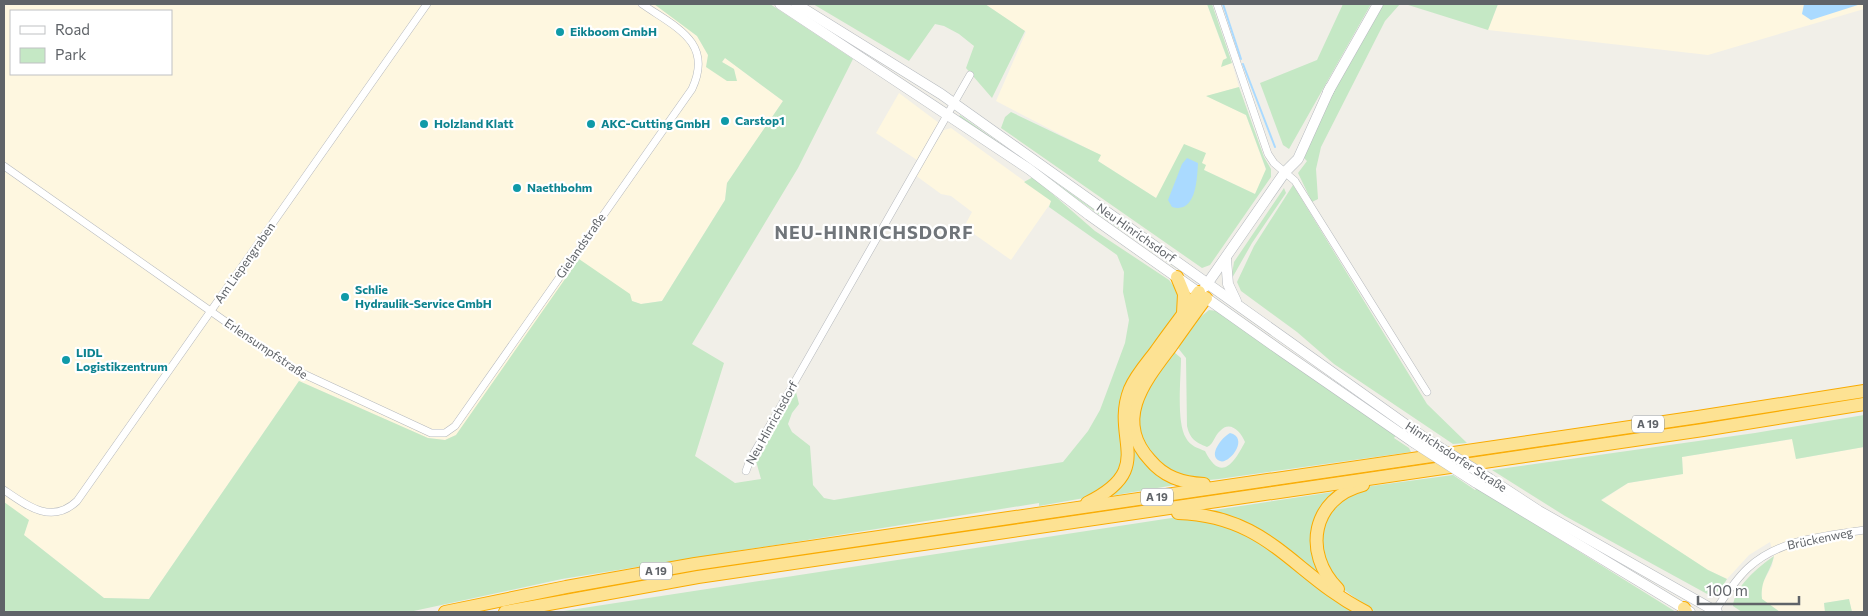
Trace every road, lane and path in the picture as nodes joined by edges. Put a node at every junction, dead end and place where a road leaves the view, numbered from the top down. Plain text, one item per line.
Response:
1 (427, 4) edge
2 (642, 4) edge
3 (780, 4) edge
4 (796, 4) edge
5 (1217, 4) edge
6 (1378, 4) edge
7 (970, 75) dead end
8 (953, 103) junction
9 (934, 105) junction
10 (963, 110) junction
11 (948, 114) junction
12 (4, 166) edge
13 (1285, 172) junction
14 (1226, 259) junction
15 (1177, 277) junction
16 (1205, 291) junction
17 (1237, 304) junction
18 (211, 312) junction
19 (1180, 318) junction
20 (1864, 391) edge
21 (1427, 392) dead end
22 (1864, 404) edge
23 (445, 433) joint
24 (746, 471) dead end
25 (1400, 474) junction
26 (1239, 485) junction
27 (4, 490) edge
28 (1076, 508) junction
29 (1140, 513) junction
30 (1864, 530) edge
31 (1687, 611) edge
32 (445, 612) edge
33 (506, 612) edge
34 (1366, 612) edge
35 (1716, 612) edge

1 - 18 street, Am Liepengraben
2 - 23 street, Gielandstraße
3 - 9 main road, Neu Hinrichsdorf
4 - 8 main road, Neu Hinrichsdorf
5 - 13 street
6 - 13 main road
7 - 8 street, Neu Hinrichsdorf
8 - 9 main road
8 - 10 main road, Neu Hinrichsdorf
8 - 11 street, Neu Hinrichsdorf
9 - 11 main road, Neu Hinrichsdorf
10 - 11 main road
10 - 16 main road, Neu Hinrichsdorf
11 - 15 main road, Neu Hinrichsdorf
11 - 24 street, Neu Hinrichsdorf
12 - 18 street, Erlensumpfstraße
13 - 14 main road
13 - 21 street
14 - 16 main road
14 - 17 main road
15 - 16 main road, Neu Hinrichsdorf
15 - 19 highway
16 - 17 main road, Hinrichsdorfer Straße
16 - 19 highway
16 - 26 highway
16 - 31 main road, Hinrichsdorfer Straße, bridge
17 - 35 main road, Hinrichsdorfer Straße, bridge
18 - 23 street, Erlensumpfstraße
18 - 27 street, Am Liepengraben
19 - 28 highway
20 - 26 highway, A 19
22 - 25 highway, A 19
25 - 29 highway, A 19
25 - 34 highway
26 - 28 highway, A 19
28 - 32 highway, A 19
29 - 33 highway, A 19
29 - 34 highway
30 - 35 street, Brückenweg

